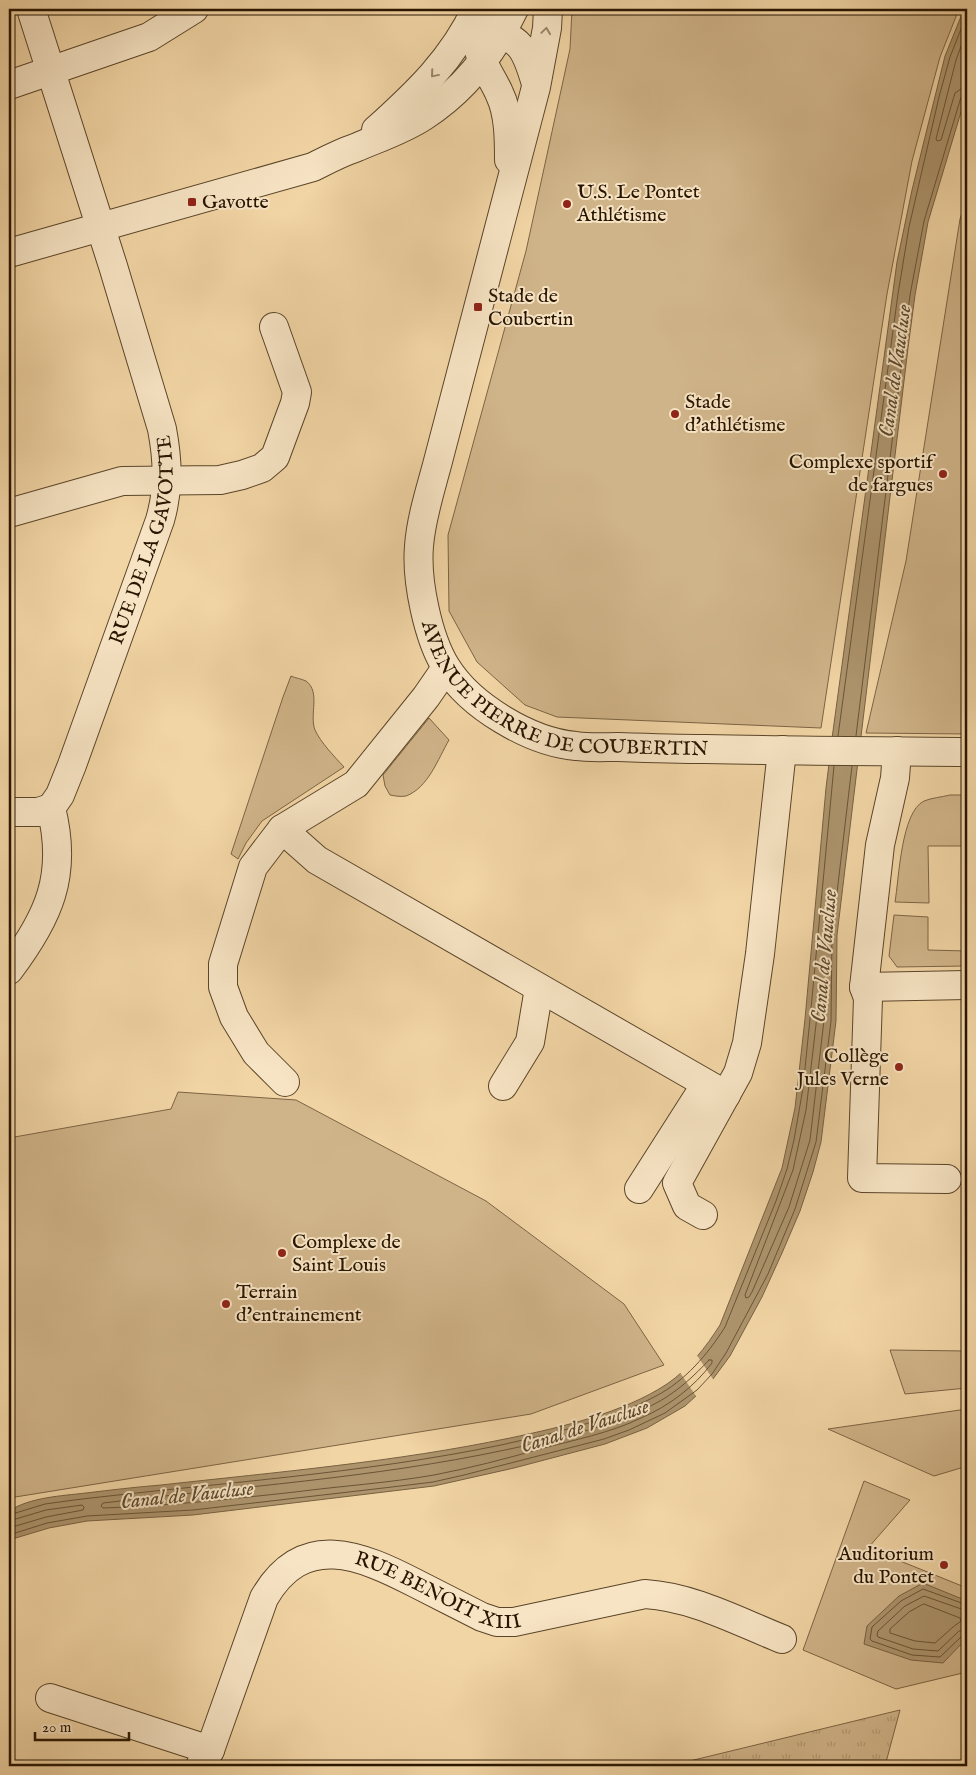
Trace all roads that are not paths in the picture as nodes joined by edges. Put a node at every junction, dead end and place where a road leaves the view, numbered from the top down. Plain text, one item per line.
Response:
1 (31, 9) edge
2 (194, 9) edge
3 (514, 9) edge
4 (548, 9) edge
5 (483, 33) edge
6 (51, 70) junction
7 (9, 86) edge
8 (536, 87) junction
9 (452, 93) junction
10 (504, 110) junction
11 (354, 148) junction
12 (509, 192) junction
13 (101, 227) junction
14 (9, 252) edge
15 (274, 327) dead end
16 (168, 481) junction
17 (9, 513) edge
18 (446, 668) junction
19 (782, 750) junction
20 (897, 751) junction
21 (967, 752) edge
22 (51, 808) junction
23 (9, 812) edge
24 (282, 829) junction
25 (9, 970) edge
26 (967, 985) edge
27 (864, 987) junction
28 (539, 988) junction
29 (285, 1082) dead end
30 (503, 1086) dead end
31 (716, 1090) junction
32 (946, 1178) dead end
33 (639, 1190) dead end
34 (703, 1215) dead end
35 (782, 1639) dead end
36 (50, 1698) dead end
37 (205, 1758) edge

1 - 6 street, RUE DE LA GAVOTTE
2 - 6 street
3 - 5 street
8 -> 4 street, AVENUE PIERRE DE COUBERTIN
5 - 8 street
5 - 9 street
5 - 10 street, AVENUE PIERRE DE COUBERTIN
5 -> 11 street
6 - 7 street
6 - 13 street, RUE DE LA GAVOTTE
8 - 12 street, AVENUE PIERRE DE COUBERTIN
9 - 10 street
9 - 11 street
10 - 12 street, AVENUE PIERRE DE COUBERTIN
11 - 13 street
12 - 18 street, AVENUE PIERRE DE COUBERTIN
13 - 14 street
13 - 16 street, RUE DE LA GAVOTTE
15 - 16 street
16 - 17 street
16 - 22 street, RUE DE LA GAVOTTE
18 - 19 street, AVENUE PIERRE DE COUBERTIN
18 - 24 street
19 - 20 street, AVENUE PIERRE DE COUBERTIN
19 - 31 street
20 - 21 street, AVENUE PIERRE DE COUBERTIN
20 - 27 street
22 - 23 street
22 - 25 street
24 - 28 street
24 - 29 street
26 - 27 street
27 - 32 street
28 - 30 street
28 - 31 street
31 - 33 street
31 - 34 street
35 - 37 street, RUE BENOIT XIII
36 - 37 street, RUE BENOIT XIII

